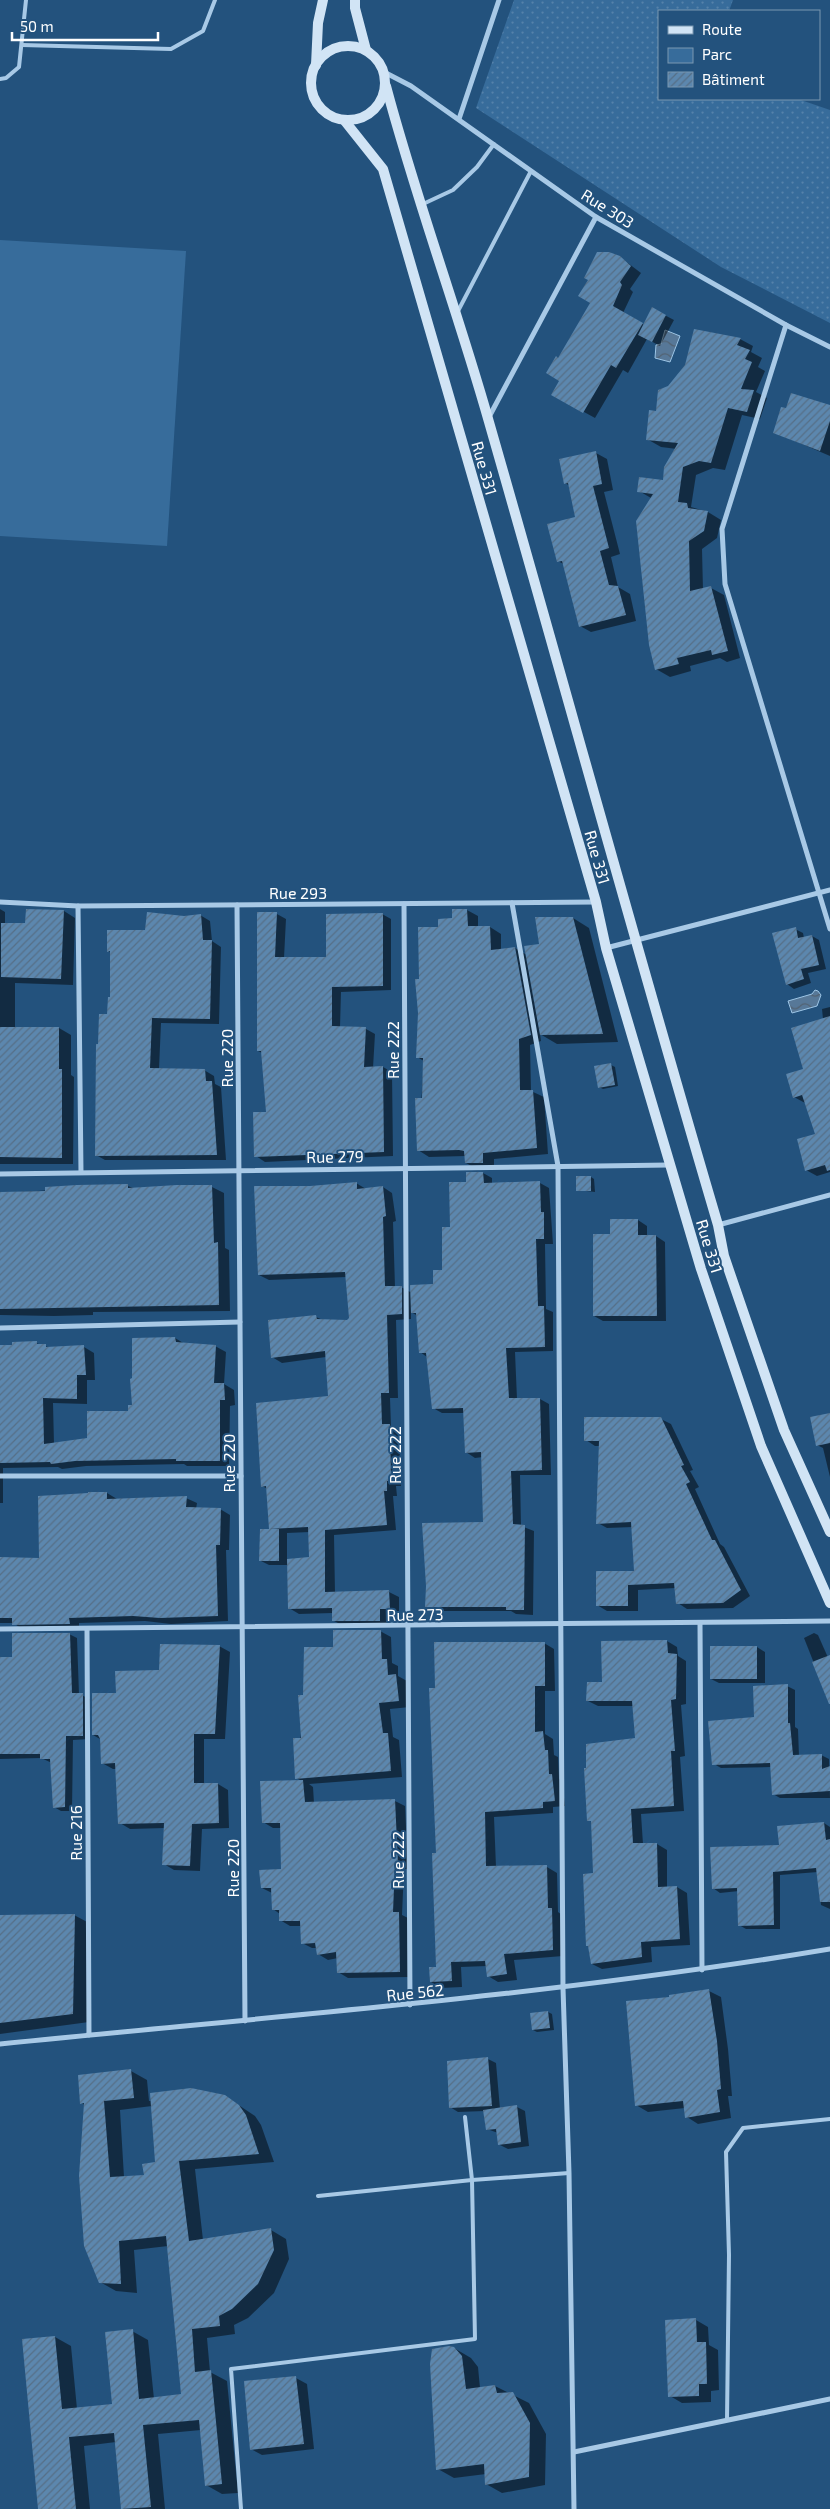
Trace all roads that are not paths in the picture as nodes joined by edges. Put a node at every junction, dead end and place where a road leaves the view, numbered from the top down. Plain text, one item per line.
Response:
1 (26, 0) edge
2 (215, 0) edge
3 (323, 0) edge
4 (355, 0) edge
5 (499, 0) edge
6 (22, 45) junction
7 (366, 50) junction
8 (316, 65) junction
9 (384, 72) junction
10 (0, 79) edge
11 (386, 86) junction
12 (459, 119) junction
13 (344, 120) junction
14 (494, 144) junction
15 (532, 171) junction
16 (421, 206) junction
17 (596, 217) junction
18 (456, 316) junction
19 (786, 325) junction
20 (830, 347) edge
21 (488, 418) junction
22 (830, 890) edge
23 (820, 892) junction
24 (0, 902) edge
25 (512, 902) junction
26 (596, 902) junction
27 (404, 904) junction
28 (237, 905) junction
29 (78, 906) junction
30 (830, 930) edge
31 (634, 942) junction
32 (606, 948) junction
33 (670, 1164) junction
34 (558, 1166) junction
35 (405, 1168) junction
36 (239, 1170) junction
37 (81, 1172) junction
38 (0, 1174) edge
39 (830, 1195) edge
40 (718, 1225) junction
41 (240, 1322) junction
42 (0, 1328) edge
43 (0, 1476) edge
44 (241, 1476) junction
45 (830, 1532) edge
46 (830, 1603) edge
47 (830, 1621) edge
48 (700, 1623) junction
49 (561, 1624) junction
50 (408, 1626) junction
51 (242, 1628) junction
52 (0, 1630) edge
53 (87, 1630) junction
54 (830, 1949) edge
55 (702, 1970) junction
56 (563, 1988) junction
57 (410, 2005) junction
58 (245, 2021) junction
59 (89, 2035) junction
60 (0, 2044) edge
61 (465, 2117) dead end
62 (830, 2119) edge
63 (569, 2173) junction
64 (472, 2180) junction
65 (318, 2196) dead end
66 (830, 2399) edge
67 (727, 2420) junction
68 (574, 2452) junction
69 (241, 2509) edge
70 (574, 2509) edge

1 - 6 lane
2 - 6 lane
3 - 8 street
4 - 7 street
5 - 12 street
6 - 10 lane
7 - 8 street
7 - 9 street
8 - 13 street
9 - 11 street
9 - 12 street, Rue 303
11 - 13 street
11 - 16 street, Rue 331
12 - 14 street, Rue 303
13 - 26 street, Rue 331
14 - 15 street, Rue 303
14 - 16 lane
15 - 17 street, Rue 303
15 - 18 lane
16 - 18 street, Rue 331
17 - 19 street, Rue 303
17 - 21 street
18 - 21 street, Rue 331
19 - 20 street, Rue 303
19 - 23 street
21 - 31 street, Rue 331
22 - 23 street
23 - 30 street
23 - 31 street
24 - 29 street, Rue 293
25 - 26 street, Rue 293
25 - 27 street, Rue 293
25 - 34 street
26 - 32 street, Rue 331
27 - 28 street, Rue 293
27 - 35 street, Rue 222
28 - 29 street, Rue 293
28 - 36 street, Rue 220
29 - 37 street
31 - 32 street
31 - 40 street, Rue 331
32 - 33 street, Rue 331
33 - 34 street, Rue 279
33 - 46 street, Rue 331
34 - 35 street, Rue 279
34 - 49 street
35 - 36 street, Rue 279
35 - 50 street, Rue 222
36 - 37 street, Rue 279
36 - 41 street, Rue 220
37 - 38 street, Rue 279
39 - 40 street
40 - 45 street, Rue 331
41 - 42 street
41 - 44 street, Rue 220
43 - 44 street
44 - 51 street, Rue 220
47 - 48 street, Rue 273
48 - 49 street, Rue 273
48 - 55 street
49 - 50 street, Rue 273
49 - 56 street
50 - 51 street, Rue 273
50 - 57 street, Rue 222
51 - 53 street, Rue 273
51 - 58 street, Rue 220
52 - 53 street, Rue 273
53 - 59 street, Rue 216
54 - 55 street, Rue 562
55 - 56 street, Rue 562
56 - 57 street, Rue 562
56 - 63 street
57 - 58 street, Rue 562
58 - 59 street, Rue 562
59 - 60 street, Rue 562
61 - 64 lane
62 - 67 lane
63 - 64 lane
63 - 68 street
64 - 65 lane
64 - 69 lane
66 - 67 street
67 - 68 street
68 - 70 street

